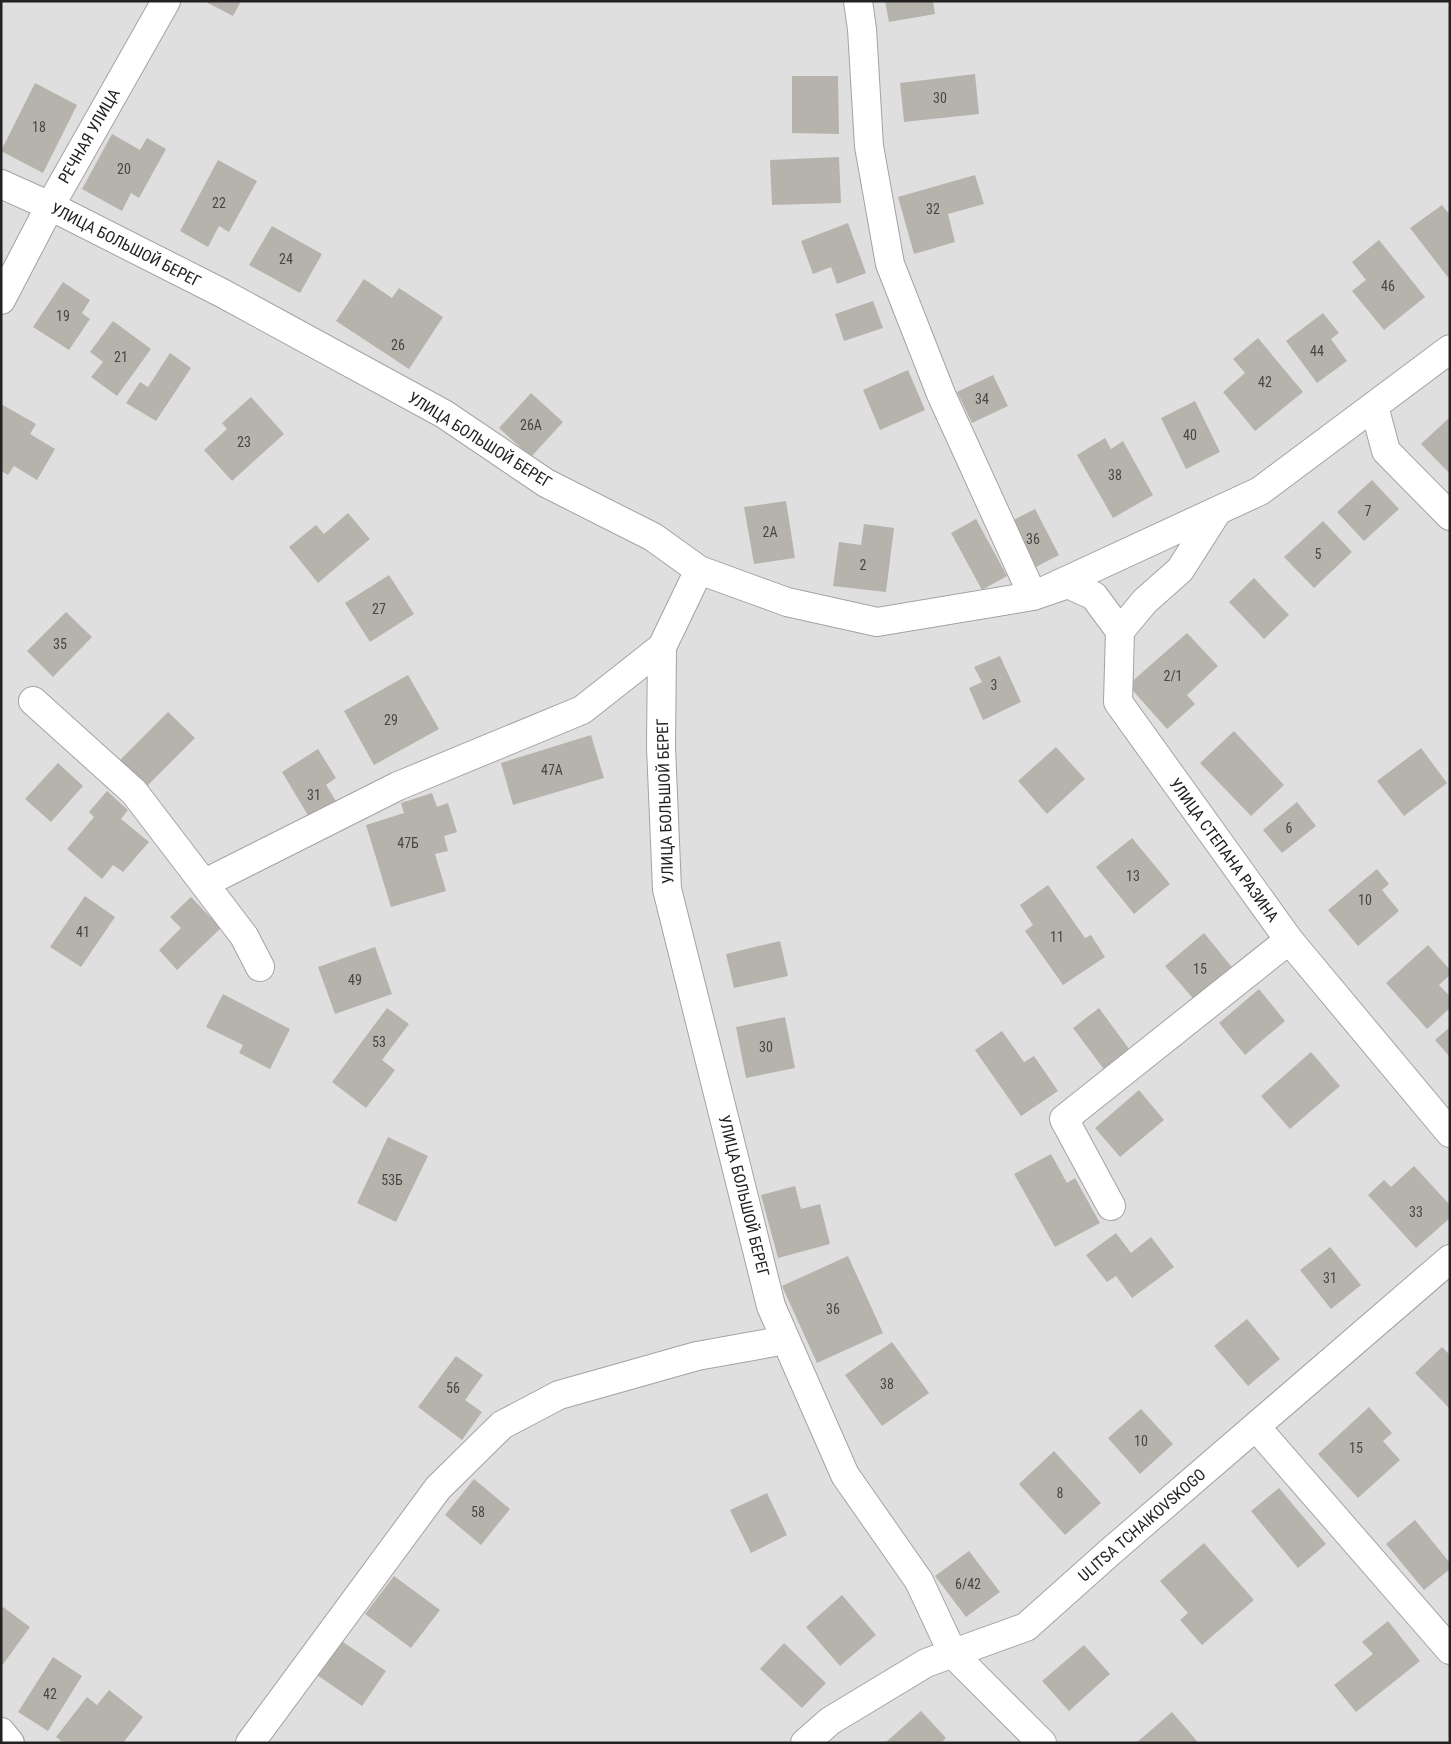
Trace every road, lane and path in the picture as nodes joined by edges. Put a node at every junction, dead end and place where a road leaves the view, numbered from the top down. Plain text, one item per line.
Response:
1 (166, 1) edge
2 (858, 1) edge
3 (1, 184) edge
4 (50, 206) junction
5 (1, 300) edge
6 (1450, 349) edge
7 (1374, 406) junction
8 (1216, 512) junction
9 (1450, 516) edge
10 (699, 570) junction
11 (1033, 596) junction
12 (1120, 631) junction
13 (662, 647) junction
14 (34, 701) dead end
15 (205, 883) junction
16 (1289, 940) junction
17 (260, 968) dead end
18 (1450, 1133) edge
19 (1111, 1206) dead end
20 (1450, 1259) edge
21 (786, 1340) junction
22 (1256, 1427) junction
23 (1450, 1650) edge
24 (953, 1654) junction
25 (1, 1732) edge
26 (10, 1743) edge
27 (250, 1743) edge
28 (805, 1743) edge
29 (1042, 1743) edge

1 - 4 street, РЕЧНАЯ УЛИЦА
2 - 11 street
3 - 4 street, УЛИЦА БОЛЬШОЙ БЕРЕГ
4 - 5 street, РЕЧНАЯ УЛИЦА
4 - 10 street, УЛИЦА БОЛЬШОЙ БЕРЕГ
6 - 7 street
7 - 8 street
7 - 9 street
8 - 11 street
8 - 12 street
10 - 11 street
10 - 13 street, УЛИЦА БОЛЬШОЙ БЕРЕГ
11 - 12 street
12 - 16 street, УЛИЦА СТЕПАНА РАЗИНА
13 - 15 street
13 - 21 street, УЛИЦА БОЛЬШОЙ БЕРЕГ
14 - 15 street
15 - 17 street
16 - 18 street, УЛИЦА СТЕПАНА РАЗИНА
16 - 19 street
20 - 22 street, ULITSA TCHAIKOVSKOGO
21 - 24 street, УЛИЦА БОЛЬШОЙ БЕРЕГ
21 - 27 street
22 - 23 street
22 - 24 street, ULITSA TCHAIKOVSKOGO
24 - 28 street, ULITSA TCHAIKOVSKOGO
24 - 29 street, УЛИЦА БОЛЬШОЙ БЕРЕГ
25 - 26 street

